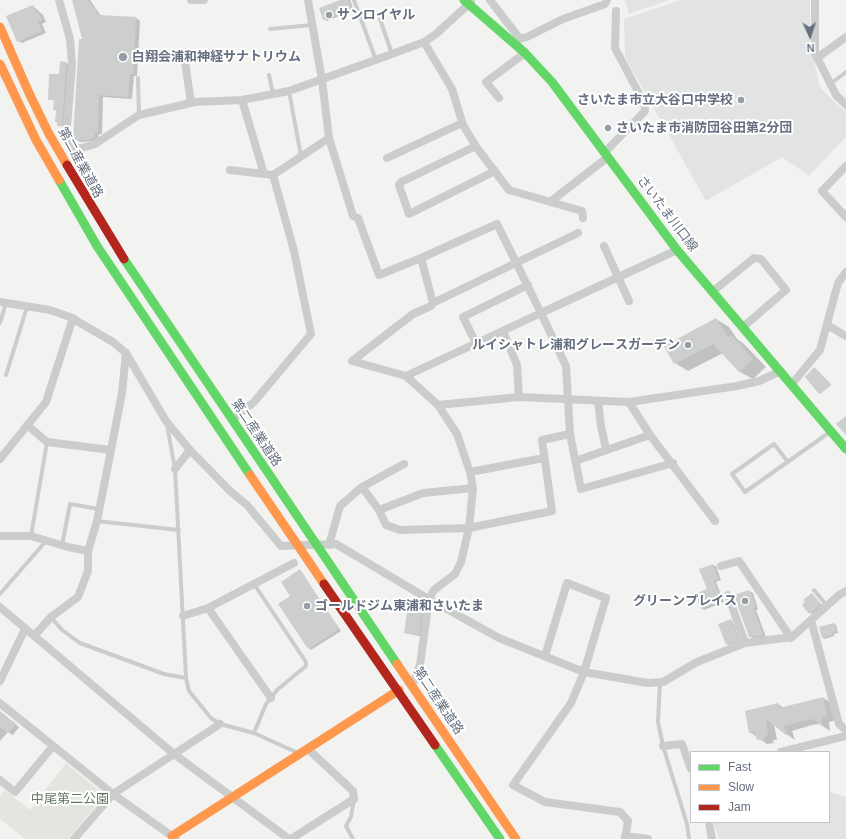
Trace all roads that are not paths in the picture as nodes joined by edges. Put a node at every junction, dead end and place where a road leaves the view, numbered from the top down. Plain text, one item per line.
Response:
1 (59, 0) edge
2 (191, 0) edge
3 (204, 0) edge
4 (308, 0) edge
5 (354, 0) edge
6 (490, 0) edge
7 (607, 0) edge
8 (815, 0) edge
9 (468, 1) edge
10 (616, 11) dead end
11 (380, 19) dead end
12 (312, 26) junction
13 (0, 27) edge
14 (270, 29) dead end
15 (846, 37) edge
16 (516, 40) junction
17 (424, 42) junction
18 (525, 53) junction
19 (392, 54) junction
20 (184, 55) dead end
21 (817, 58) junction
22 (376, 60) junction
23 (0, 64) edge
24 (846, 72) edge
25 (269, 75) dead end
26 (138, 78) dead end
27 (322, 80) junction
28 (830, 84) junction
29 (289, 91) junction
30 (273, 95) junction
31 (499, 98) dead end
32 (242, 100) junction
33 (191, 103) junction
34 (846, 105) edge
35 (139, 115) junction
36 (462, 123) junction
37 (329, 138) junction
38 (476, 146) junction
39 (606, 154) junction
40 (301, 157) junction
41 (387, 158) dead end
42 (846, 166) edge
43 (230, 170) dead end
44 (495, 170) junction
45 (264, 174) junction
46 (273, 175) junction
47 (550, 202) junction
48 (846, 217) edge
49 (583, 218) dead end
50 (578, 233) dead end
51 (604, 246) dead end
52 (677, 250) junction
53 (421, 258) junction
54 (517, 263) junction
55 (846, 272) edge
56 (617, 277) junction
57 (528, 285) junction
58 (712, 292) junction
59 (629, 301) dead end
60 (3, 302) edge
61 (433, 303) junction
62 (28, 305) junction
63 (541, 313) junction
64 (73, 318) junction
65 (0, 323) edge
66 (827, 326) junction
67 (743, 327) junction
68 (503, 331) junction
69 (846, 336) edge
70 (476, 343) junction
71 (126, 353) junction
72 (781, 372) junction
73 (6, 375) dead end
74 (406, 376) junction
75 (792, 384) junction
76 (519, 397) junction
77 (569, 400) junction
78 (598, 401) junction
79 (629, 402) junction
80 (438, 405) junction
81 (166, 420) junction
82 (232, 420) junction
83 (27, 425) junction
84 (832, 431) junction
85 (570, 434) junction
86 (650, 436) junction
87 (47, 442) junction
88 (606, 449) junction
89 (846, 449) edge
90 (111, 450) junction
91 (190, 450) junction
92 (544, 458) junction
93 (0, 459) edge
94 (575, 461) junction
95 (788, 462) junction
96 (673, 463) junction
97 (404, 464) dead end
98 (175, 469) junction
99 (470, 472) junction
100 (362, 487) junction
101 (473, 488) junction
102 (99, 509) junction
103 (379, 510) junction
104 (715, 520) dead end
105 (97, 521) junction
106 (469, 528) junction
107 (179, 530) junction
108 (0, 536) edge
109 (31, 536) junction
110 (46, 540) junction
111 (329, 544) junction
112 (62, 545) junction
113 (316, 545) junction
114 (298, 546) junction
115 (88, 551) junction
116 (294, 563) dead end
117 (721, 566) dead end
118 (254, 584) junction
119 (814, 590) dead end
120 (846, 590) edge
121 (0, 594) edge
122 (728, 595) dead end
123 (428, 599) junction
124 (827, 606) junction
125 (0, 607) edge
126 (208, 608) junction
127 (183, 616) junction
128 (51, 617) junction
129 (811, 620) junction
130 (26, 629) junction
131 (34, 636) junction
132 (791, 638) junction
133 (745, 643) junction
134 (545, 656) junction
135 (584, 672) junction
136 (186, 678) junction
137 (0, 681) edge
138 (660, 682) junction
139 (412, 686) junction
140 (398, 690) junction
141 (271, 698) junction
142 (0, 703) edge
143 (220, 724) junction
144 (846, 730) edge
145 (254, 733) junction
146 (846, 736) edge
147 (53, 746) junction
148 (663, 746) junction
149 (304, 751) junction
150 (785, 751) edge
151 (174, 754) junction
152 (690, 766) edge
153 (0, 780) edge
154 (113, 794) junction
155 (233, 797) junction
156 (354, 799) junction
157 (709, 823) edge
158 (625, 837) edge
159 (172, 838) edge
160 (74, 839) edge
161 (290, 839) edge
162 (353, 839) edge
163 (500, 839) edge
164 (516, 839) edge
165 (648, 839) edge
166 (689, 839) edge
167 (712, 839) edge

1 - 35 street
2 - 3 street
4 - 12 street
5 - 22 lane
6 - 16 street
7 - 16 street
8 - 21 street
9 - 16 main road, さいたま川口線
9 - 17 street
10 - 39 street
11 - 19 lane
12 - 14 lane
12 - 27 street
13 - 82 main road, 第二産業道路
15 - 21 street
16 - 18 main road, さいたま川口線
17 - 19 street
17 - 36 street
18 - 31 street
18 - 39 main road, さいたま川口線
19 - 22 street
20 - 33 street
21 - 28 street
22 - 27 street
23 - 114 main road, 第二産業道路
24 - 28 lane
25 - 30 lane
26 - 35 lane
27 - 29 street
27 - 37 street
28 - 34 street
29 - 30 street
29 - 40 lane
30 - 32 street
32 - 33 street
32 - 45 street
33 - 35 street
36 - 38 street
36 - 41 street
37 - 40 street
37 - 53 street
38 - 44 street
38 - 44 street
39 - 47 street
39 - 52 main road, さいたま川口線
40 - 46 street
42 - 48 street
43 - 45 street
44 - 47 street
45 - 46 street
46 - 82 street
47 - 49 street
50 - 54 street
51 - 56 street
52 - 56 street
52 - 58 main road, さいたま川口線
53 - 54 street
53 - 61 street
54 - 57 street
54 - 61 street
55 - 66 street
56 - 59 street
56 - 63 street
57 - 63 street
57 - 70 street
58 - 67 main road, さいたま川口線
58 - 67 street
60 - 62 street
60 - 65 lane
61 - 74 street
62 - 64 street
62 - 73 lane
63 - 68 street
63 - 77 street
64 - 71 street
64 - 83 street
66 - 69 street
66 - 75 street
67 - 72 main road, さいたま川口線
68 - 70 street
68 - 76 street
70 - 74 street
71 - 81 street
71 - 90 street
72 - 75 main road, さいたま川口線
72 - 79 street
74 - 80 street
75 - 84 main road, さいたま川口線
76 - 77 street
76 - 80 street
77 - 78 street
77 - 85 street
78 - 79 street
78 - 88 street
79 - 86 street
80 - 99 street
81 - 91 street
81 - 98 lane
82 - 113 main road, 第二産業道路
83 - 87 street
83 - 93 street
84 - 89 main road, さいたま川口線
84 - 95 lane
85 - 92 street
85 - 94 street
86 - 88 street
86 - 96 street
87 - 90 street
87 - 109 lane
88 - 94 street
90 - 102 street
91 - 98 street
91 - 114 street
92 - 99 street
92 - 106 street
94 - 96 street
95 - 95 lane
96 - 104 street
97 - 100 street
98 - 107 lane
99 - 101 street
100 - 103 street
100 - 111 street
101 - 103 street
101 - 106 street
102 - 105 street
102 - 112 lane
103 - 106 street
105 - 107 lane
105 - 115 street
106 - 123 street
107 - 127 lane
108 - 109 street
109 - 110 street
110 - 112 street
110 - 121 lane
111 - 113 street
111 - 123 street
112 - 115 street
113 - 114 street
113 - 139 main road, 第二産業道路
114 - 140 main road, 第二産業道路
115 - 128 street
116 - 118 street
117 - 132 street
118 - 126 street
118 - 141 lane
119 - 124 lane
120 - 124 street
122 - 133 street
123 - 134 street
123 - 139 street
124 - 129 street
125 - 130 street
126 - 127 street
126 - 141 street
127 - 136 lane
128 - 131 street
128 - 136 lane
129 - 132 street
129 - 144 street
130 - 131 street
130 - 137 street
131 - 151 street
132 - 133 street
133 - 138 street
134 - 135 street
134 - 135 street
135 - 138 street
135 - 158 street
136 - 143 lane
138 - 148 lane
139 - 164 main road, 第二産業道路
140 - 149 main road
140 - 163 main road, 第二産業道路
141 - 145 lane
142 - 147 street
143 - 145 lane
143 - 151 street
145 - 149 lane
146 - 150 street
147 - 153 street
147 - 154 street
148 - 152 street
148 - 166 lane
149 - 155 main road
149 - 156 street
151 - 154 street
151 - 155 street
154 - 159 street
154 - 160 street
155 - 159 main road
155 - 161 street
156 - 161 street
156 - 162 lane
157 - 167 street
158 - 165 street

